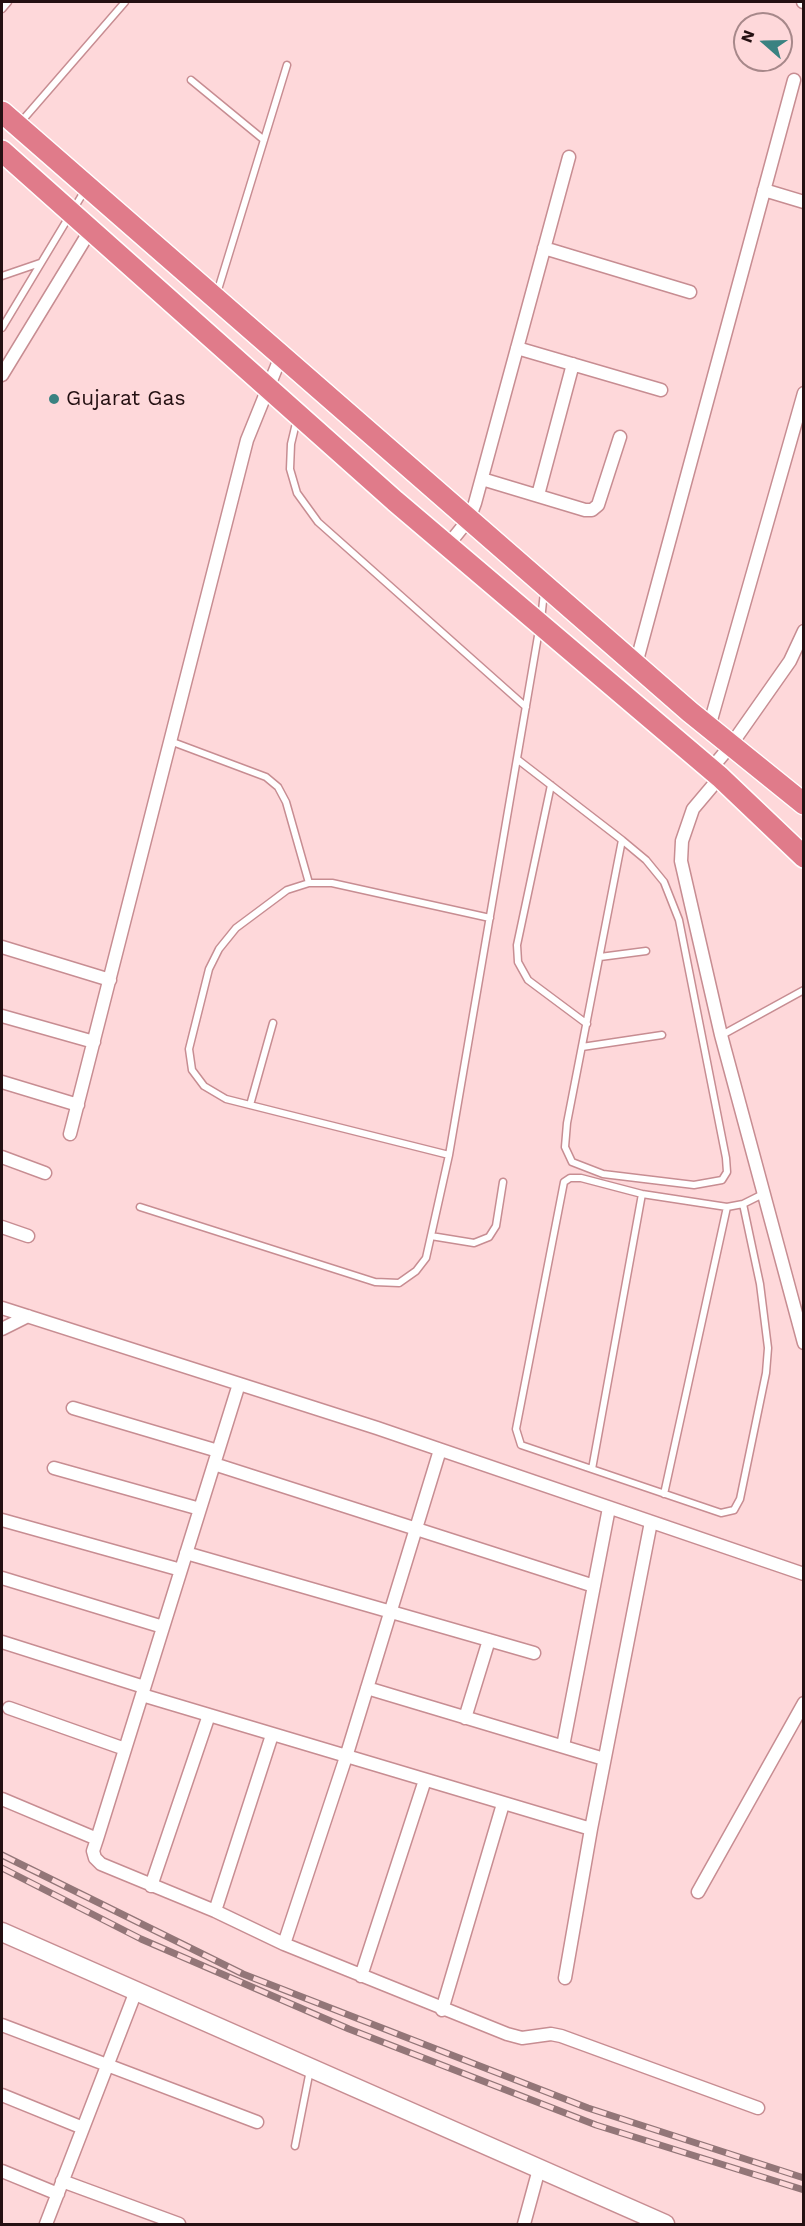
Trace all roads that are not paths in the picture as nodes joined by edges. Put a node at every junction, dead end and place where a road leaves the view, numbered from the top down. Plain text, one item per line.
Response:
1 (8, 2) edge
2 (125, 2) edge
3 (2, 9) edge
4 (287, 65) dead end
5 (190, 80) dead end
6 (794, 80) dead end
7 (2, 112) edge
8 (18, 126) junction
9 (264, 140) junction
10 (2, 151) edge
11 (569, 157) dead end
12 (87, 187) junction
13 (764, 190) junction
14 (804, 201) edge
15 (71, 211) junction
16 (91, 229) junction
17 (544, 248) junction
18 (40, 263) junction
19 (2, 276) edge
20 (690, 292) dead end
21 (216, 299) junction
22 (2, 328) edge
23 (517, 348) junction
24 (281, 356) junction
25 (573, 364) junction
26 (2, 375) edge
27 (267, 387) junction
28 (661, 390) dead end
29 (804, 393) edge
30 (298, 414) junction
31 (620, 437) dead end
32 (482, 479) junction
33 (538, 495) junction
34 (469, 519) junction
35 (448, 545) junction
36 (545, 585) junction
37 (541, 623) junction
38 (804, 631) edge
39 (636, 664) junction
40 (526, 706) junction
41 (709, 727) junction
42 (170, 741) junction
43 (731, 745) junction
44 (517, 759) junction
45 (715, 773) junction
46 (550, 785) junction
47 (804, 804) edge
48 (622, 840) junction
49 (804, 857) edge
50 (309, 883) junction
51 (490, 918) junction
52 (2, 947) edge
53 (646, 951) dead end
54 (600, 957) junction
55 (110, 980) junction
56 (804, 990) edge
57 (2, 1016) edge
58 (273, 1023) dead end
59 (586, 1024) junction
60 (662, 1035) dead end
61 (721, 1035) junction
62 (94, 1042) junction
63 (582, 1047) junction
64 (2, 1082) edge
65 (78, 1105) junction
66 (250, 1105) junction
67 (70, 1134) dead end
68 (449, 1155) junction
69 (2, 1157) edge
70 (45, 1173) dead end
71 (503, 1182) dead end
72 (642, 1194) junction
73 (763, 1194) junction
74 (743, 1204) junction
75 (727, 1207) junction
76 (140, 1208) dead end
77 (2, 1227) edge
78 (28, 1236) dead end
79 (431, 1236) junction
80 (2, 1308) edge
81 (28, 1316) junction
82 (2, 1329) edge
83 (804, 1343) edge
84 (239, 1384) junction
85 (73, 1408) dead end
86 (440, 1449) junction
87 (218, 1451) junction
88 (214, 1464) junction
89 (54, 1468) dead end
90 (592, 1469) junction
91 (664, 1494) junction
92 (609, 1508) junction
93 (200, 1509) junction
94 (2, 1520) edge
95 (651, 1522) junction
96 (416, 1528) junction
97 (186, 1553) junction
98 (181, 1570) junction
99 (804, 1574) edge
100 (2, 1578) edge
101 (594, 1586) junction
102 (390, 1611) junction
103 (163, 1627) junction
104 (489, 1640) junction
105 (2, 1642) edge
106 (534, 1653) dead end
107 (367, 1688) junction
108 (143, 1691) junction
109 (804, 1704) edge
110 (9, 1708) dead end
111 (209, 1715) junction
112 (465, 1718) junction
113 (273, 1735) junction
114 (563, 1746) junction
115 (125, 1749) junction
116 (346, 1757) junction
117 (604, 1759) junction
118 (425, 1780) junction
119 (2, 1799) edge
120 (503, 1804) junction
121 (591, 1829) junction
122 (97, 1839) junction
123 (151, 1886) junction
124 (698, 1892) dead end
125 (215, 1911) junction
126 (2, 1932) edge
127 (284, 1944) junction
128 (361, 1976) junction
129 (565, 1978) dead end
130 (136, 1991) junction
131 (442, 2010) junction
132 (2, 2025) edge
133 (107, 2065) junction
134 (310, 2068) junction
135 (2, 2095) edge
136 (758, 2108) dead end
137 (256, 2122) dead end
138 (83, 2128) junction
139 (295, 2146) dead end
140 (539, 2169) junction
141 (2, 2171) edge
142 (62, 2181) junction
143 (58, 2193) junction
144 (46, 2224) edge
145 (179, 2224) edge
146 (524, 2224) edge
147 (665, 2224) edge

1 - 3 lane
2 - 8 lane
4 - 9 lane
5 - 9 lane
6 - 13 street
7 - 8 highway
8 - 12 highway
9 - 21 lane
10 - 15 highway
11 - 17 street
12 - 15 lane
12 - 21 highway
13 - 14 street
13 - 39 street
15 - 16 highway
15 - 18 lane
16 - 26 street
16 - 27 highway
17 - 20 street
17 - 23 street
18 - 19 lane
18 - 22 lane
21 - 24 highway
23 - 25 street
23 - 32 street
24 - 27 street
24 - 34 highway
25 - 28 street
25 - 33 street
27 - 30 highway
27 - 42 street
29 - 41 street
30 - 35 highway
30 - 40 lane
31 - 33 street
32 - 33 street
32 - 34 street
34 - 35 street
34 - 36 highway
35 - 37 highway
36 - 37 lane
36 - 39 highway
37 - 40 lane
37 - 45 highway
38 - 43 street
39 - 41 highway
40 - 44 lane
41 - 43 highway
42 - 50 lane
42 - 55 street
43 - 45 street
43 - 47 highway
44 - 46 lane
44 - 51 lane
45 - 49 highway
45 - 61 street
46 - 48 lane
46 - 59 lane
48 - 54 lane
48 - 63 lane
50 - 51 lane
50 - 66 lane
51 - 68 lane
52 - 55 street
53 - 54 lane
54 - 59 lane
55 - 62 street
56 - 61 lane
57 - 62 street
58 - 66 lane
59 - 63 lane
60 - 63 lane
61 - 73 street
62 - 65 street
64 - 65 street
65 - 67 street
66 - 68 lane
68 - 79 lane
69 - 70 street
71 - 79 lane
72 - 75 lane
72 - 90 lane
72 - 90 lane
73 - 74 lane
73 - 83 street
74 - 75 lane
74 - 91 lane
75 - 91 lane
76 - 79 lane
77 - 78 street
80 - 81 street
81 - 82 street
81 - 84 street
84 - 86 street
84 - 87 street
85 - 87 street
86 - 92 street
86 - 96 street
87 - 88 street
88 - 93 street
88 - 96 street
89 - 93 street
90 - 91 lane
92 - 95 street
92 - 101 street
93 - 97 street
94 - 98 street
95 - 99 street
95 - 117 street
96 - 101 street
96 - 102 street
97 - 98 street
97 - 102 street
98 - 103 street
100 - 103 street
101 - 114 street
102 - 104 street
102 - 107 street
103 - 108 street
104 - 106 street
104 - 112 street
105 - 108 street
107 - 112 street
107 - 116 street
108 - 111 street
108 - 115 street
109 - 124 street
110 - 115 street
111 - 113 street
111 - 123 street
112 - 114 street
113 - 116 street
113 - 125 street
114 - 117 street
115 - 122 street
116 - 118 street
116 - 127 street
117 - 121 street
118 - 120 street
118 - 128 street
119 - 122 street
120 - 121 street
120 - 131 street
121 - 129 street
122 - 123 street
123 - 125 street
125 - 127 street
126 - 130 main road
127 - 128 street
128 - 131 street
130 - 133 street
130 - 134 main road
131 - 136 street
132 - 133 street
133 - 137 street
133 - 138 street
134 - 139 lane
134 - 140 main road
135 - 138 street
138 - 142 street
140 - 146 street
140 - 147 main road
141 - 143 street
142 - 143 street
142 - 145 street
143 - 144 street

